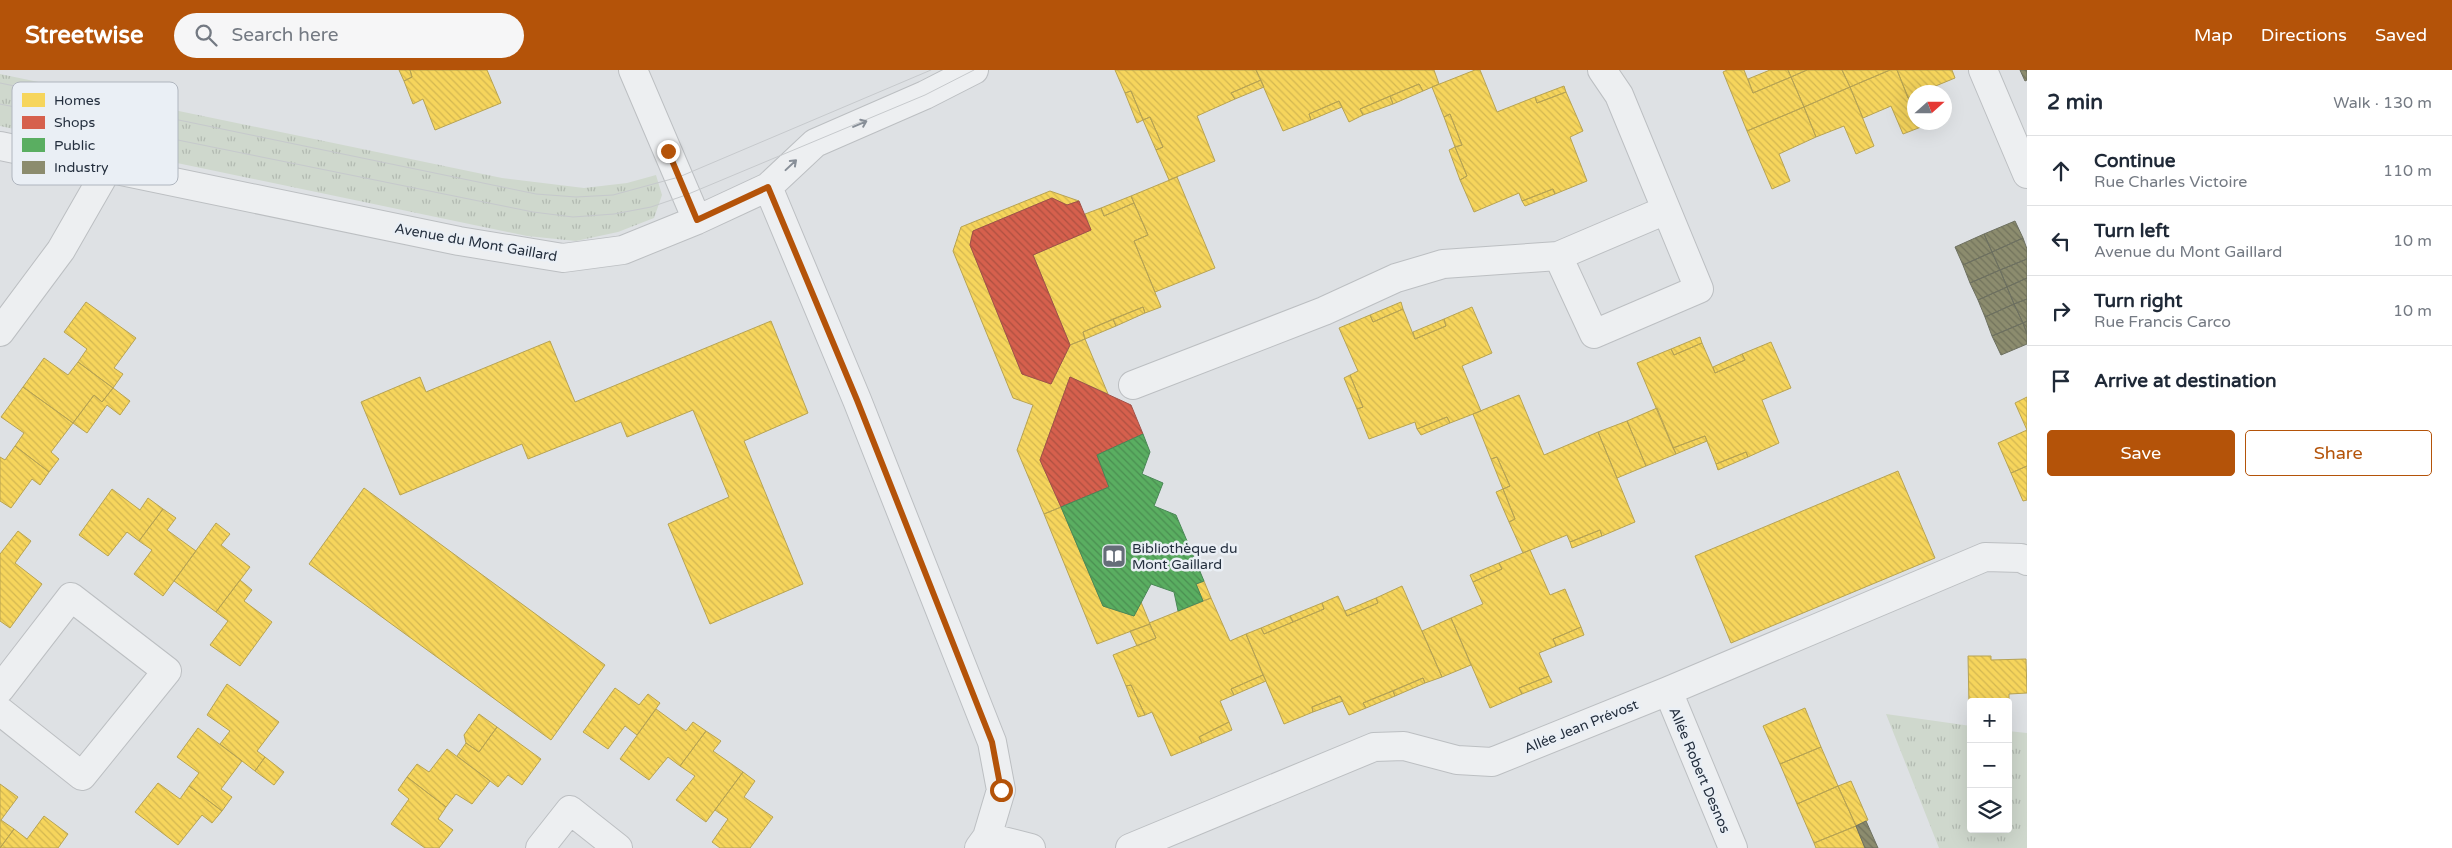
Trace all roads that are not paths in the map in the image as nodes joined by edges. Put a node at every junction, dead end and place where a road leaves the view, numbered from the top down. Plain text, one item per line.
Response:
1 (633, 70) edge
2 (974, 70) edge
3 (1602, 70) edge
4 (1983, 70) edge
5 (2027, 174) edge
6 (178, 183) edge
7 (98, 185) edge
8 (768, 187) junction
9 (1666, 210) junction
10 (697, 220) junction
11 (1558, 256) junction
12 (0, 332) edge
13 (1134, 385) dead end
14 (2027, 560) edge
15 (0, 689) edge
16 (1668, 691) junction
17 (0, 712) edge
18 (983, 842) edge
19 (540, 848) edge
20 (618, 848) edge
21 (1031, 848) edge
22 (1130, 848) edge
23 (1733, 848) edge

1 - 10 street
8 -> 2 street, Avenue du Mont Gaillard
3 - 9 street
4 - 5 street
6 - 10 street, Avenue du Mont Gaillard
7 - 12 street
8 - 10 street, Avenue du Mont Gaillard
8 - 18 street
9 - 11 street
9 - 11 street
11 - 13 street
14 - 16 street, Allée Jean Prévost
15 - 17 street
16 - 22 street, Allée Jean Prévost
16 - 23 street, Allée Robert Desnos
18 - 21 street
19 - 20 street

